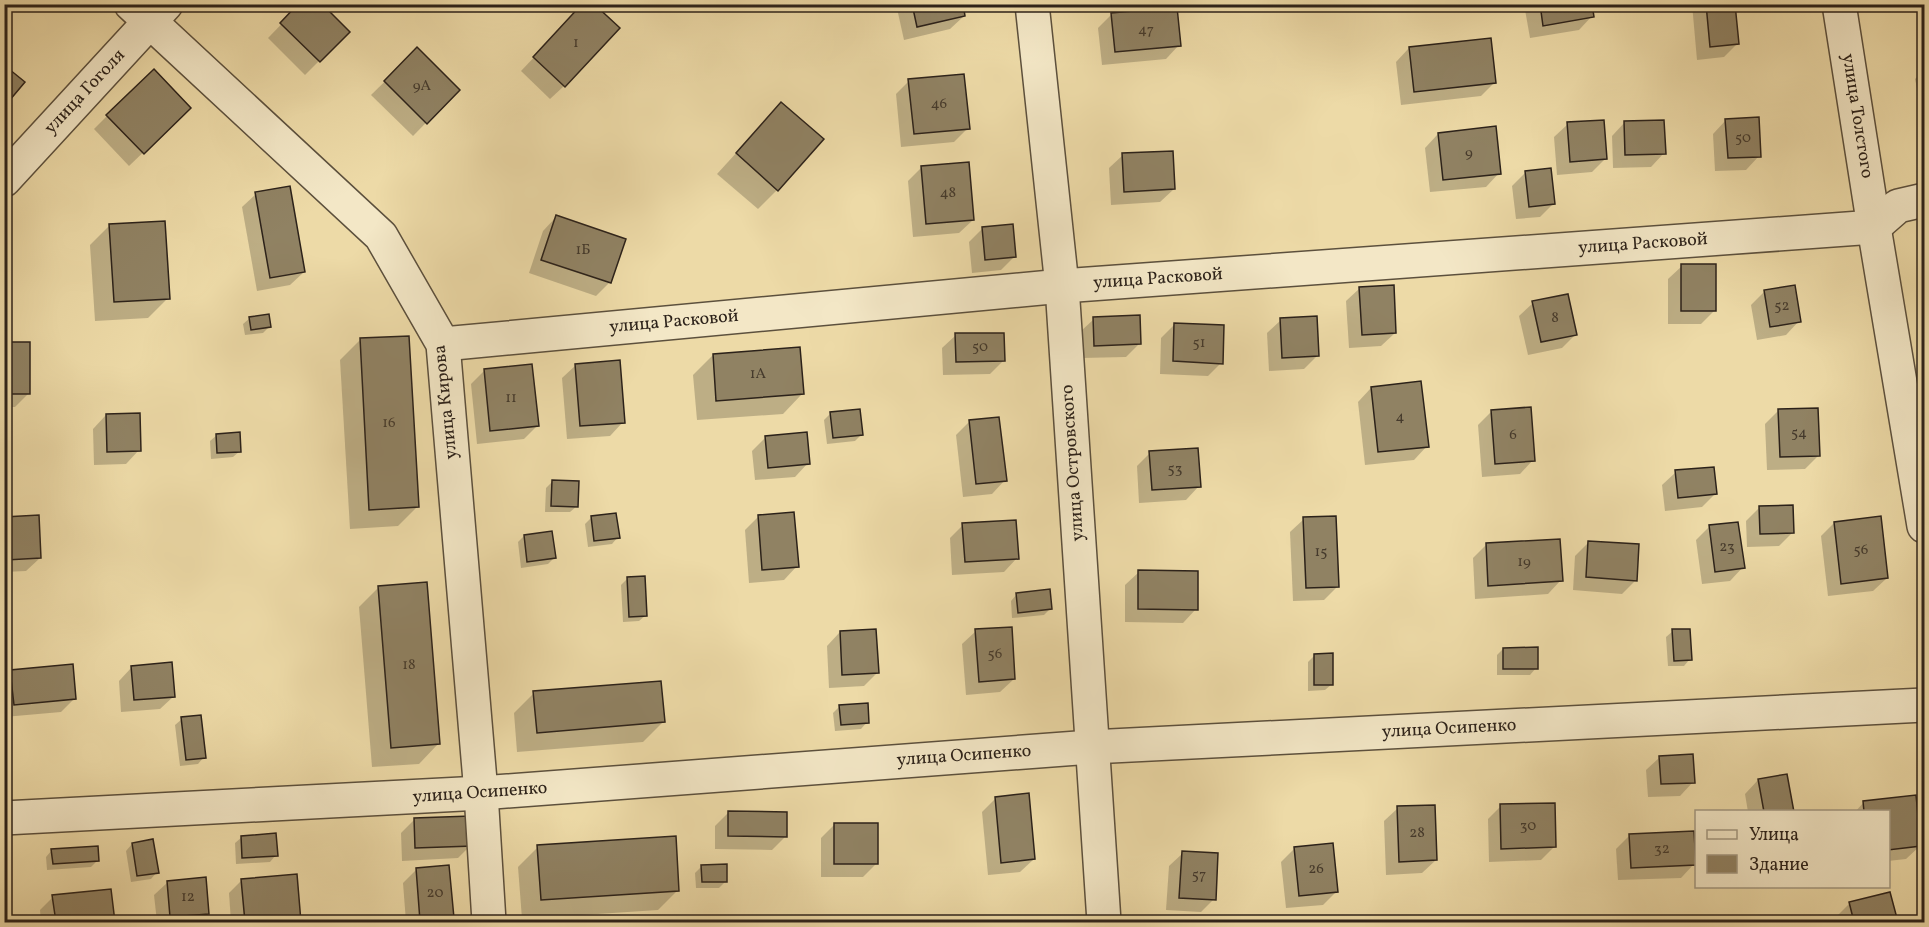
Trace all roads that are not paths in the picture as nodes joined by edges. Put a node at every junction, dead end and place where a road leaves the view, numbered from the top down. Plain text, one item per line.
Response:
1 (1032, 4) edge
2 (1839, 4) edge
3 (149, 11) edge
4 (4, 180) edge
5 (1924, 200) edge
6 (1874, 227) junction
7 (1062, 286) junction
8 (443, 344) junction
9 (1924, 526) edge
10 (1924, 705) edge
11 (1091, 747) junction
12 (480, 794) junction
13 (4, 818) edge
14 (489, 922) edge
15 (1104, 922) edge

1 - 7 street, улица Островского
2 - 6 street, улица Толстого
3 - 4 street, улица Гоголя
3 - 8 street, улица Кирова
5 - 6 street
6 - 7 street, улица Расковой
6 - 9 street, улица Толстого
7 - 8 street, улица Расковой
7 - 11 street, улица Островского
8 - 12 street, улица Кирова
10 - 11 street, улица Осипенко
11 - 12 street, улица Осипенко
11 - 15 street, улица Островского
12 - 13 street, улица Осипенко
12 - 14 street, улица Кирова

